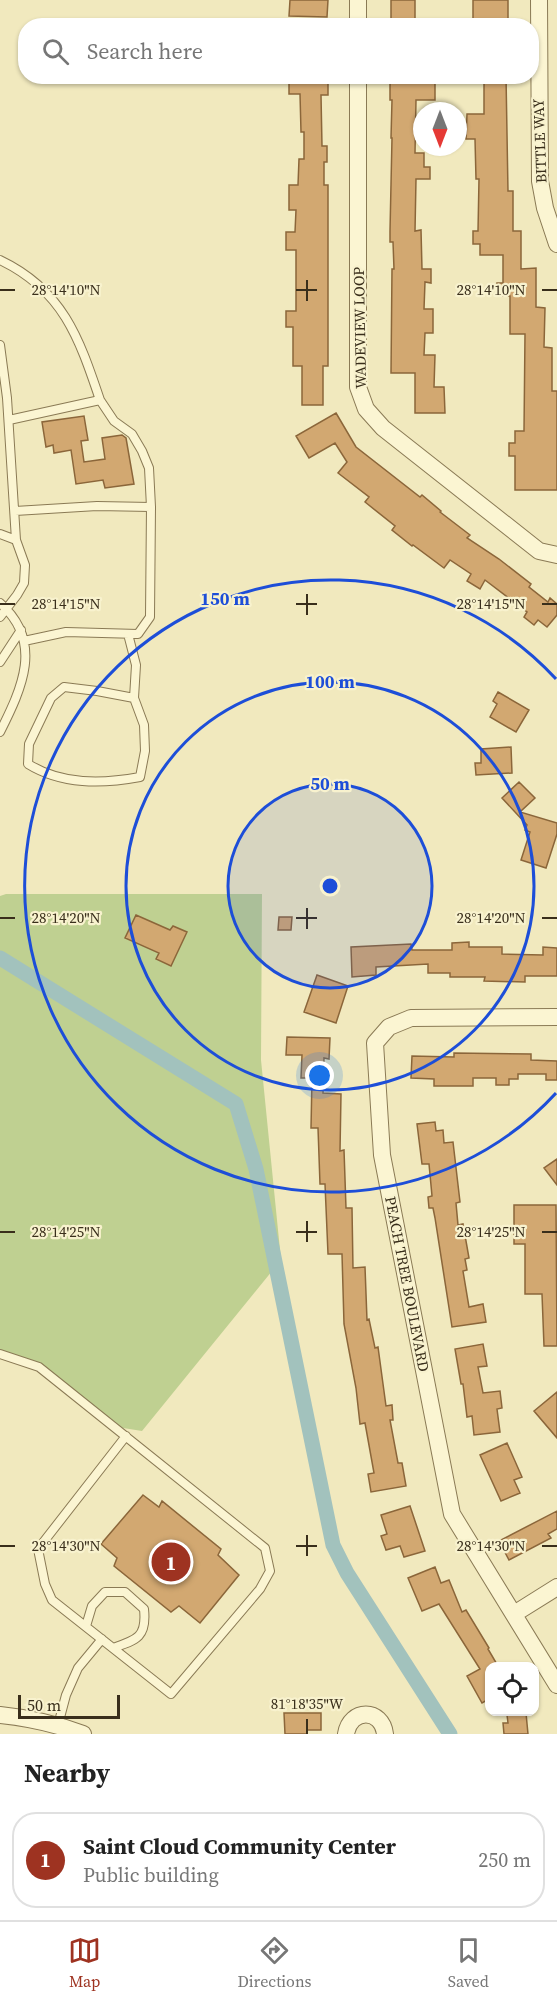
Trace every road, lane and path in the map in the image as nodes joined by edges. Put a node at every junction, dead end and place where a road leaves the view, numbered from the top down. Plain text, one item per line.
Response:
1 (358, 0) edge
2 (539, 0) edge
3 (358, 18) edge
4 (358, 84) edge
5 (557, 244) edge
6 (0, 260) edge
7 (0, 345) edge
8 (100, 400) junction
9 (9, 420) junction
10 (151, 507) junction
11 (15, 511) junction
12 (0, 534) edge
13 (16, 540) junction
14 (557, 555) edge
15 (3, 606) edge
16 (0, 617) edge
17 (21, 630) junction
18 (128, 634) junction
19 (24, 641) junction
20 (0, 662) edge
21 (134, 698) junction
22 (0, 732) edge
23 (557, 1017) edge
24 (0, 1354) edge
25 (126, 1436) junction
26 (557, 1587) edge
27 (514, 1614) junction
28 (86, 1626) junction
29 (102, 1639) junction
30 (113, 1648) junction
31 (557, 1685) edge
32 (0, 1715) edge
33 (58, 1725) junction
34 (83, 1734) edge
35 (346, 1734) edge
36 (385, 1734) edge

1 - 3 street
2 - 5 street, BITTLE WAY
4 - 14 street, WADEVIEW LOOP
6 - 8 lane
7 - 9 lane
8 - 9 lane
8 - 10 lane
9 - 11 lane
10 - 11 lane
10 - 18 lane
11 - 13 lane
12 - 13 lane
13 - 15 lane
15 - 16 lane
15 - 17 lane
17 - 19 lane
17 - 20 lane
18 - 19 lane
18 - 21 lane
19 - 22 lane
21 - 21 lane
23 - 27 street, PEACH TREE BOULEVARD
24 - 25 lane
25 - 28 lane
25 - 30 lane
26 - 27 street
27 - 31 street, PEACH TREE BOULEVARD
28 - 29 lane
28 - 30 lane
29 - 30 lane
29 - 33 lane
32 - 33 street
33 - 34 street
35 - 36 street

